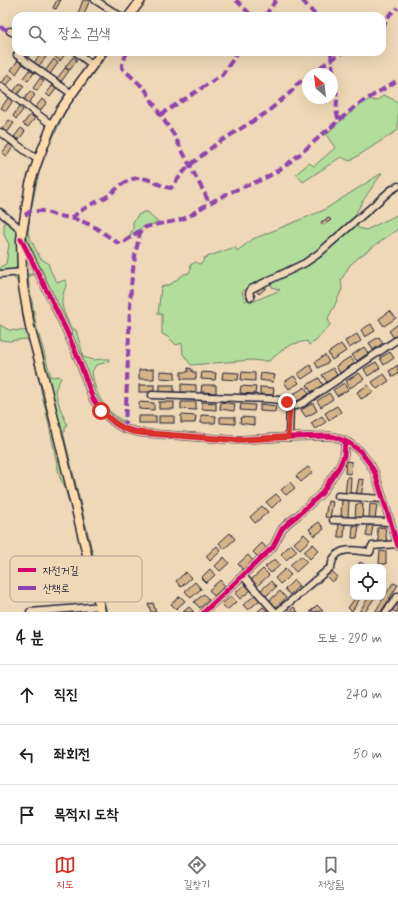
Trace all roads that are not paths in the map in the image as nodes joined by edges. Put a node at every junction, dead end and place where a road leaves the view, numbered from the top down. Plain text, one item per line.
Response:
1 (95, 0) edge
2 (141, 0) edge
3 (114, 12) edge
4 (132, 12) edge
5 (18, 56) edge
6 (81, 56) edge
7 (99, 56) edge
8 (92, 65) junction
9 (0, 86) edge
10 (72, 94) junction
11 (52, 125) junction
12 (0, 132) edge
13 (38, 160) junction
14 (398, 186) edge
15 (0, 212) edge
16 (22, 236) junction
17 (22, 272) junction
18 (0, 274) edge
19 (251, 297) dead end
20 (398, 339) edge
21 (152, 395) dead end
22 (290, 405) junction
23 (288, 437) junction
24 (345, 441) junction
25 (338, 496) dead end
26 (383, 499) junction
27 (333, 520) dead end
28 (390, 522) junction
29 (398, 545) edge
30 (87, 556) edge
31 (243, 576) junction
32 (398, 596) edge
33 (100, 609) edge
34 (30, 612) edge
35 (204, 612) edge
36 (275, 612) edge
37 (278, 612) edge
38 (386, 612) edge

1 - 3 street
2 - 4 main road
5 - 10 street
6 - 8 street
7 - 8 main road
8 - 10 main road
9 - 11 street
10 - 11 main road
11 - 13 main road
12 - 13 street
13 - 16 main road
14 - 19 street
15 - 16 street
16 - 17 main road
16 - 23 street
17 - 18 street
17 - 30 main road
20 - 22 street
21 - 22 street
22 - 23 street
23 - 24 street
24 - 26 street
24 - 31 street
25 - 26 street
26 - 28 street
27 - 28 street
28 - 29 street
29 - 37 street
31 - 35 street
31 - 36 street
32 - 38 street
33 - 34 street

